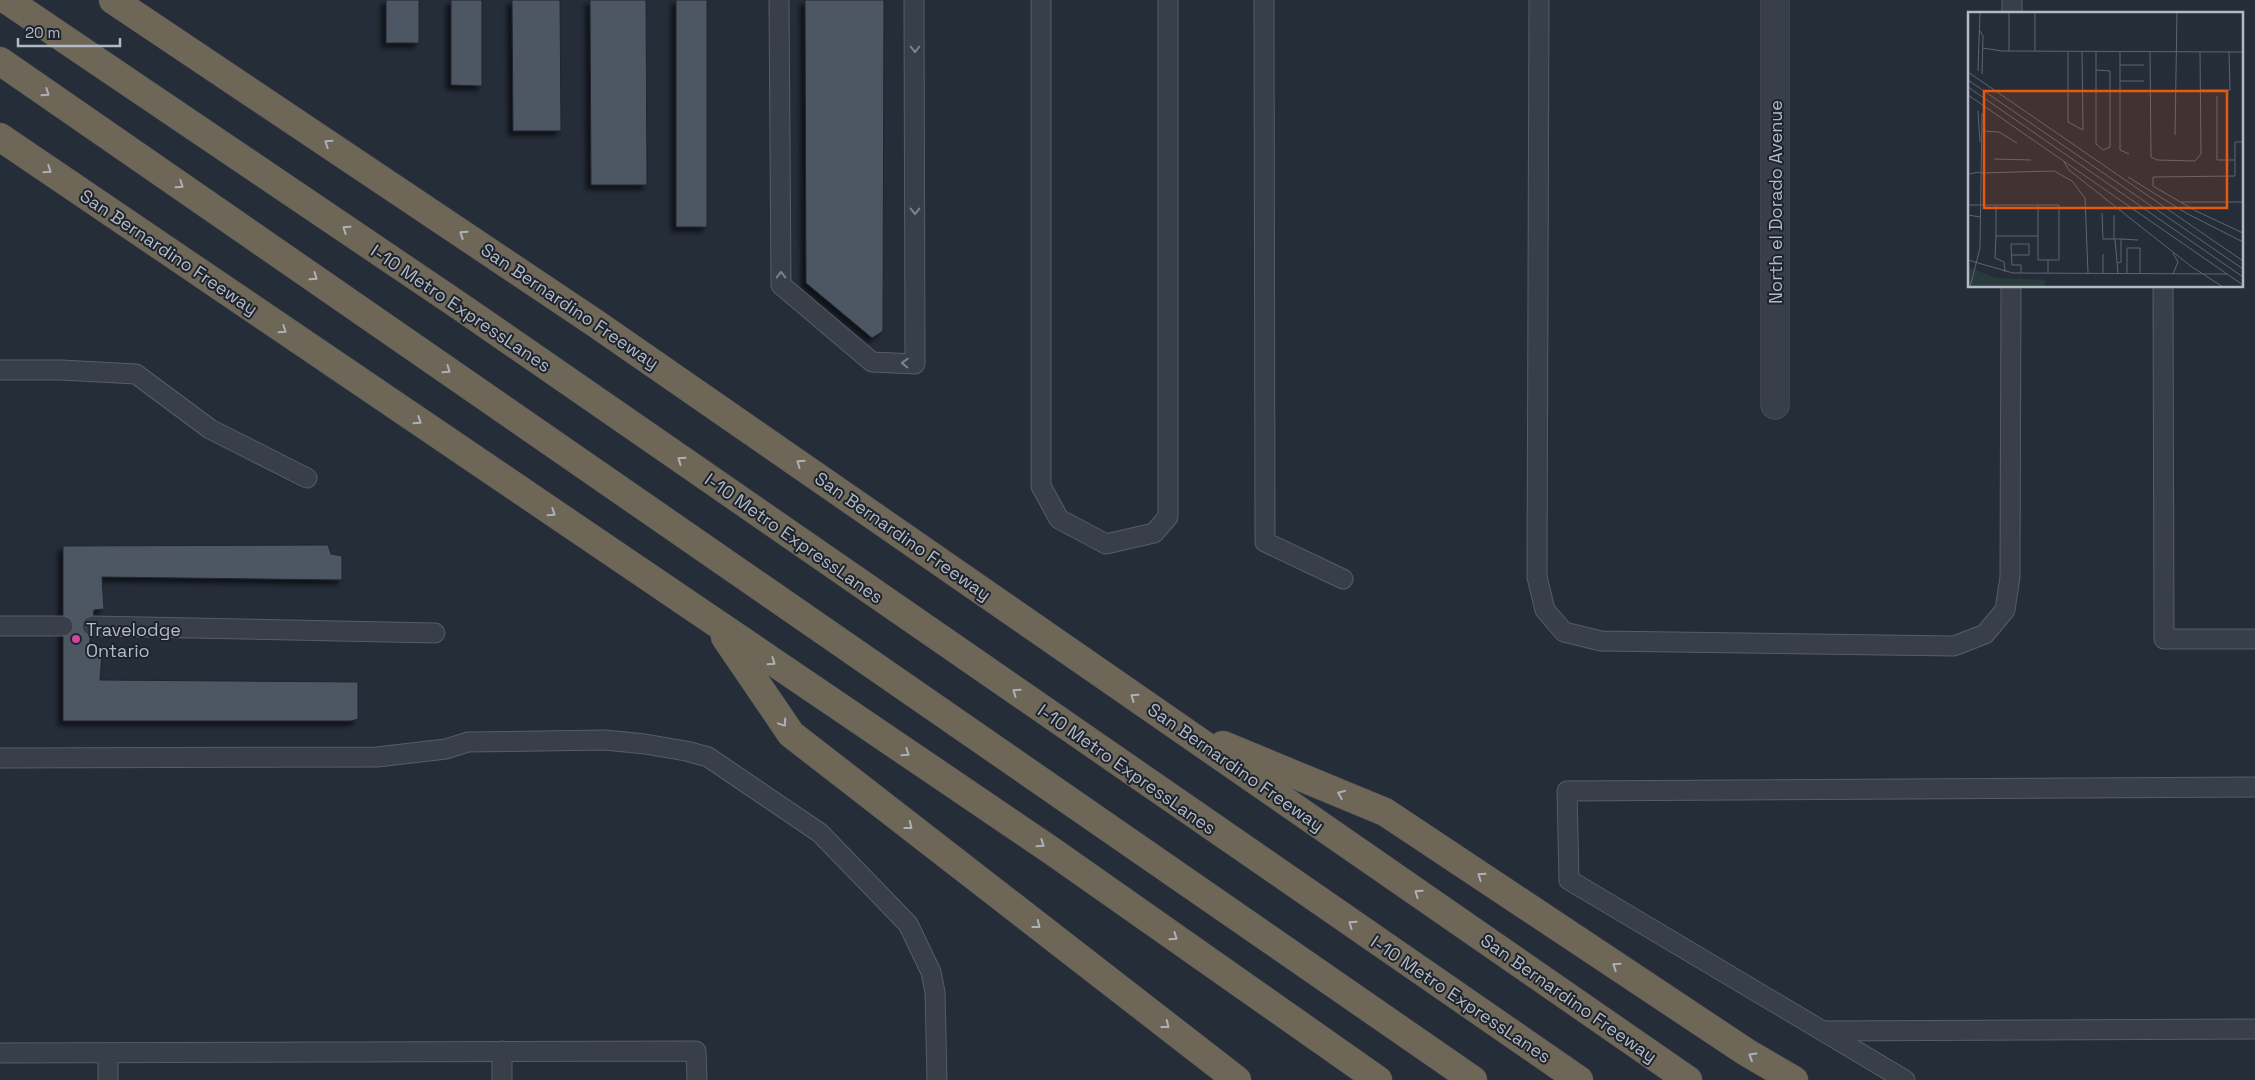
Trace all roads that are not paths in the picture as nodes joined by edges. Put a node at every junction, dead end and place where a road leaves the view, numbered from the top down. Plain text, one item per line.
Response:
1 (7, 0) edge
2 (113, 0) edge
3 (779, 0) edge
4 (914, 0) edge
5 (1041, 0) edge
6 (1168, 0) edge
7 (1264, 0) edge
8 (1539, 0) edge
9 (1776, 0) edge
10 (3, 63) edge
11 (4, 140) edge
12 (2011, 288) edge
13 (2163, 288) edge
14 (0, 370) edge
15 (1776, 405) dead end
16 (306, 478) dead end
17 (1343, 579) dead end
18 (717, 625) junction
19 (0, 626) edge
20 (62, 626) dead end
21 (92, 626) dead end
22 (435, 633) dead end
23 (2255, 639) edge
24 (1174, 725) junction
25 (0, 758) edge
26 (2255, 787) edge
27 (2255, 1029) edge
28 (1822, 1031) junction
29 (502, 1051) junction
30 (0, 1053) edge
31 (108, 1053) junction
32 (108, 1080) edge
33 (502, 1080) edge
34 (696, 1080) edge
35 (937, 1080) edge
36 (1237, 1080) edge
37 (1378, 1080) edge
38 (1473, 1080) edge
39 (1580, 1080) edge
40 (1688, 1080) edge
41 (1794, 1080) edge
42 (1905, 1080) edge

39 -> 1 highway, I-10 Metro ExpressLanes
24 -> 2 highway, San Bernardino Freeway
4 -> 3 lane
5 - 6 lane
7 - 17 lane
8 - 12 lane
9 - 15 street, North el Dorado Avenue
10 -> 38 highway
11 -> 18 highway, San Bernardino Freeway
13 - 23 lane
14 - 16 lane
18 -> 36 highway
18 -> 37 highway, San Bernardino Freeway
19 - 20 lane
21 - 22 lane
40 -> 24 highway, San Bernardino Freeway
41 -> 24 highway
25 - 35 lane
26 - 28 lane
27 - 28 lane
28 - 42 lane
29 - 31 lane
29 - 33 lane
29 - 34 lane
30 - 31 lane
31 - 32 lane

